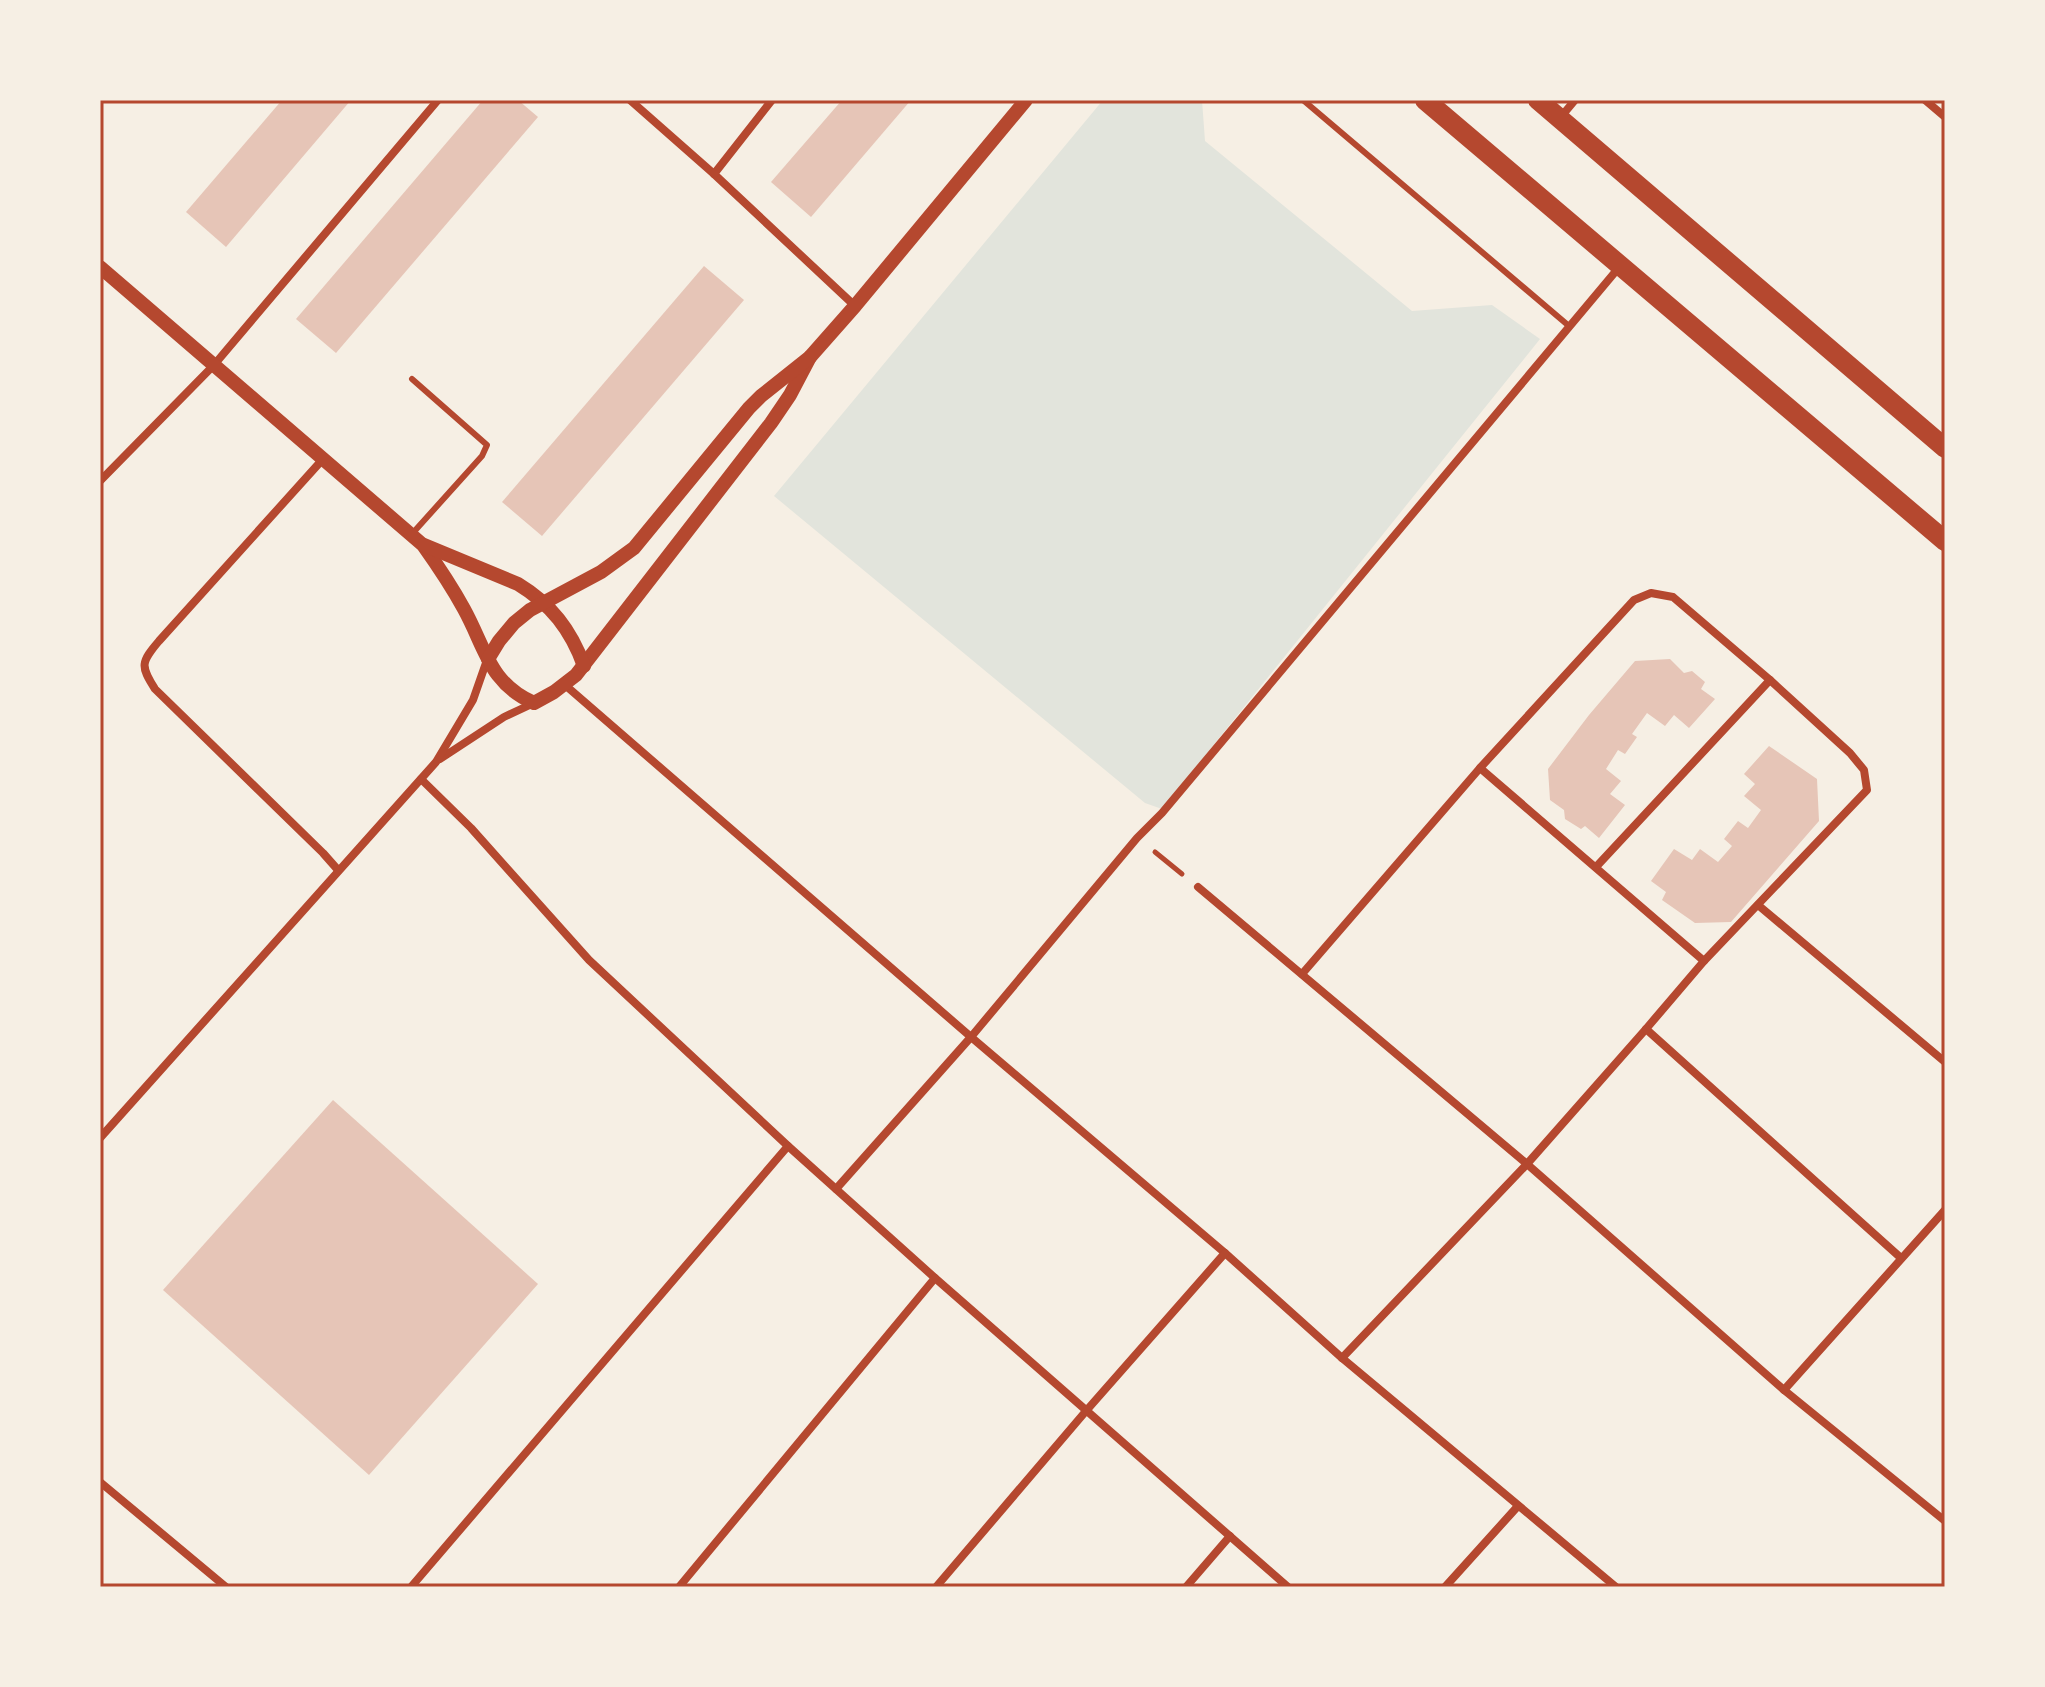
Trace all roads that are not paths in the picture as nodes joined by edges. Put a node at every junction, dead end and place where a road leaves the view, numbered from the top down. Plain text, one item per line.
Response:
1 (438, 100) edge
2 (630, 100) edge
3 (772, 100) edge
4 (1026, 100) edge
5 (1303, 100) edge
6 (1425, 100) edge
7 (1538, 100) edge
8 (1575, 100) edge
9 (1925, 100) edge
10 (1945, 117) edge
11 (1559, 118) junction
12 (714, 174) junction
13 (1621, 265) junction
14 (100, 267) edge
15 (855, 306) junction
16 (1569, 326) junction
17 (810, 357) junction
18 (214, 365) junction
19 (412, 379) dead end
20 (1945, 448) edge
21 (323, 459) junction
22 (100, 481) edge
23 (411, 535) junction
24 (1945, 541) edge
25 (423, 545) junction
26 (544, 602) junction
27 (488, 659) junction
28 (584, 666) junction
29 (1770, 680) junction
30 (565, 685) junction
31 (534, 703) junction
32 (436, 762) junction
33 (1480, 768) junction
34 (421, 779) junction
35 (1596, 867) junction
36 (338, 870) junction
37 (1198, 887) road end
38 (1758, 905) junction
39 (1704, 961) junction
40 (1302, 974) junction
41 (1646, 1029) junction
42 (971, 1037) junction
43 (1945, 1062) edge
44 (100, 1138) edge
45 (788, 1146) junction
46 (1527, 1164) junction
47 (836, 1189) junction
48 (1945, 1210) edge
49 (1225, 1253) junction
50 (1901, 1258) junction
51 (935, 1278) junction
52 (1342, 1358) junction
53 (1784, 1390) junction
54 (1086, 1411) junction
55 (100, 1482) edge
56 (1518, 1506) junction
57 (1945, 1521) edge
58 (1230, 1536) junction
59 (226, 1587) edge
60 (411, 1587) edge
61 (679, 1587) edge
62 (936, 1587) edge
63 (1186, 1587) edge
64 (1288, 1587) edge
65 (1445, 1587) edge
66 (1616, 1587) edge

1 - 18 street
2 - 12 street
3 - 12 street
4 - 15 street
5 - 16 lane
6 - 13 main road
7 - 11 main road
8 - 11 street
9 - 10 street
11 - 20 main road
12 - 15 street
13 - 16 street
13 - 24 main road
14 - 18 street
15 - 17 street
16 - 42 street
17 - 26 street
17 - 28 street
18 - 21 street
18 - 22 street
19 - 23 lane
21 - 23 street
21 - 36 street
23 - 25 street
25 - 26 street
25 - 27 street
26 - 27 street
26 - 28 street
27 - 31 street
27 - 32 street
28 - 30 street
29 - 33 street
29 - 35 street
29 - 38 street
30 - 31 street
30 - 42 street
31 - 32 street
32 - 34 street
33 - 35 street
33 - 40 street
34 - 36 street
34 - 45 street
35 - 39 street
36 - 44 street
37 - 40 street
38 - 39 street
38 - 43 street
39 - 41 street
40 - 46 street
41 - 46 street
41 - 50 street
42 - 47 street
42 - 49 street
45 - 47 street
45 - 60 street
46 - 52 street
46 - 53 street
47 - 51 street
48 - 50 street
49 - 52 street
49 - 54 street
50 - 53 street
51 - 54 street
51 - 61 street
52 - 56 street
53 - 57 street
54 - 58 street
54 - 62 street
55 - 59 street
56 - 65 street
56 - 66 street
58 - 63 street
58 - 64 street

